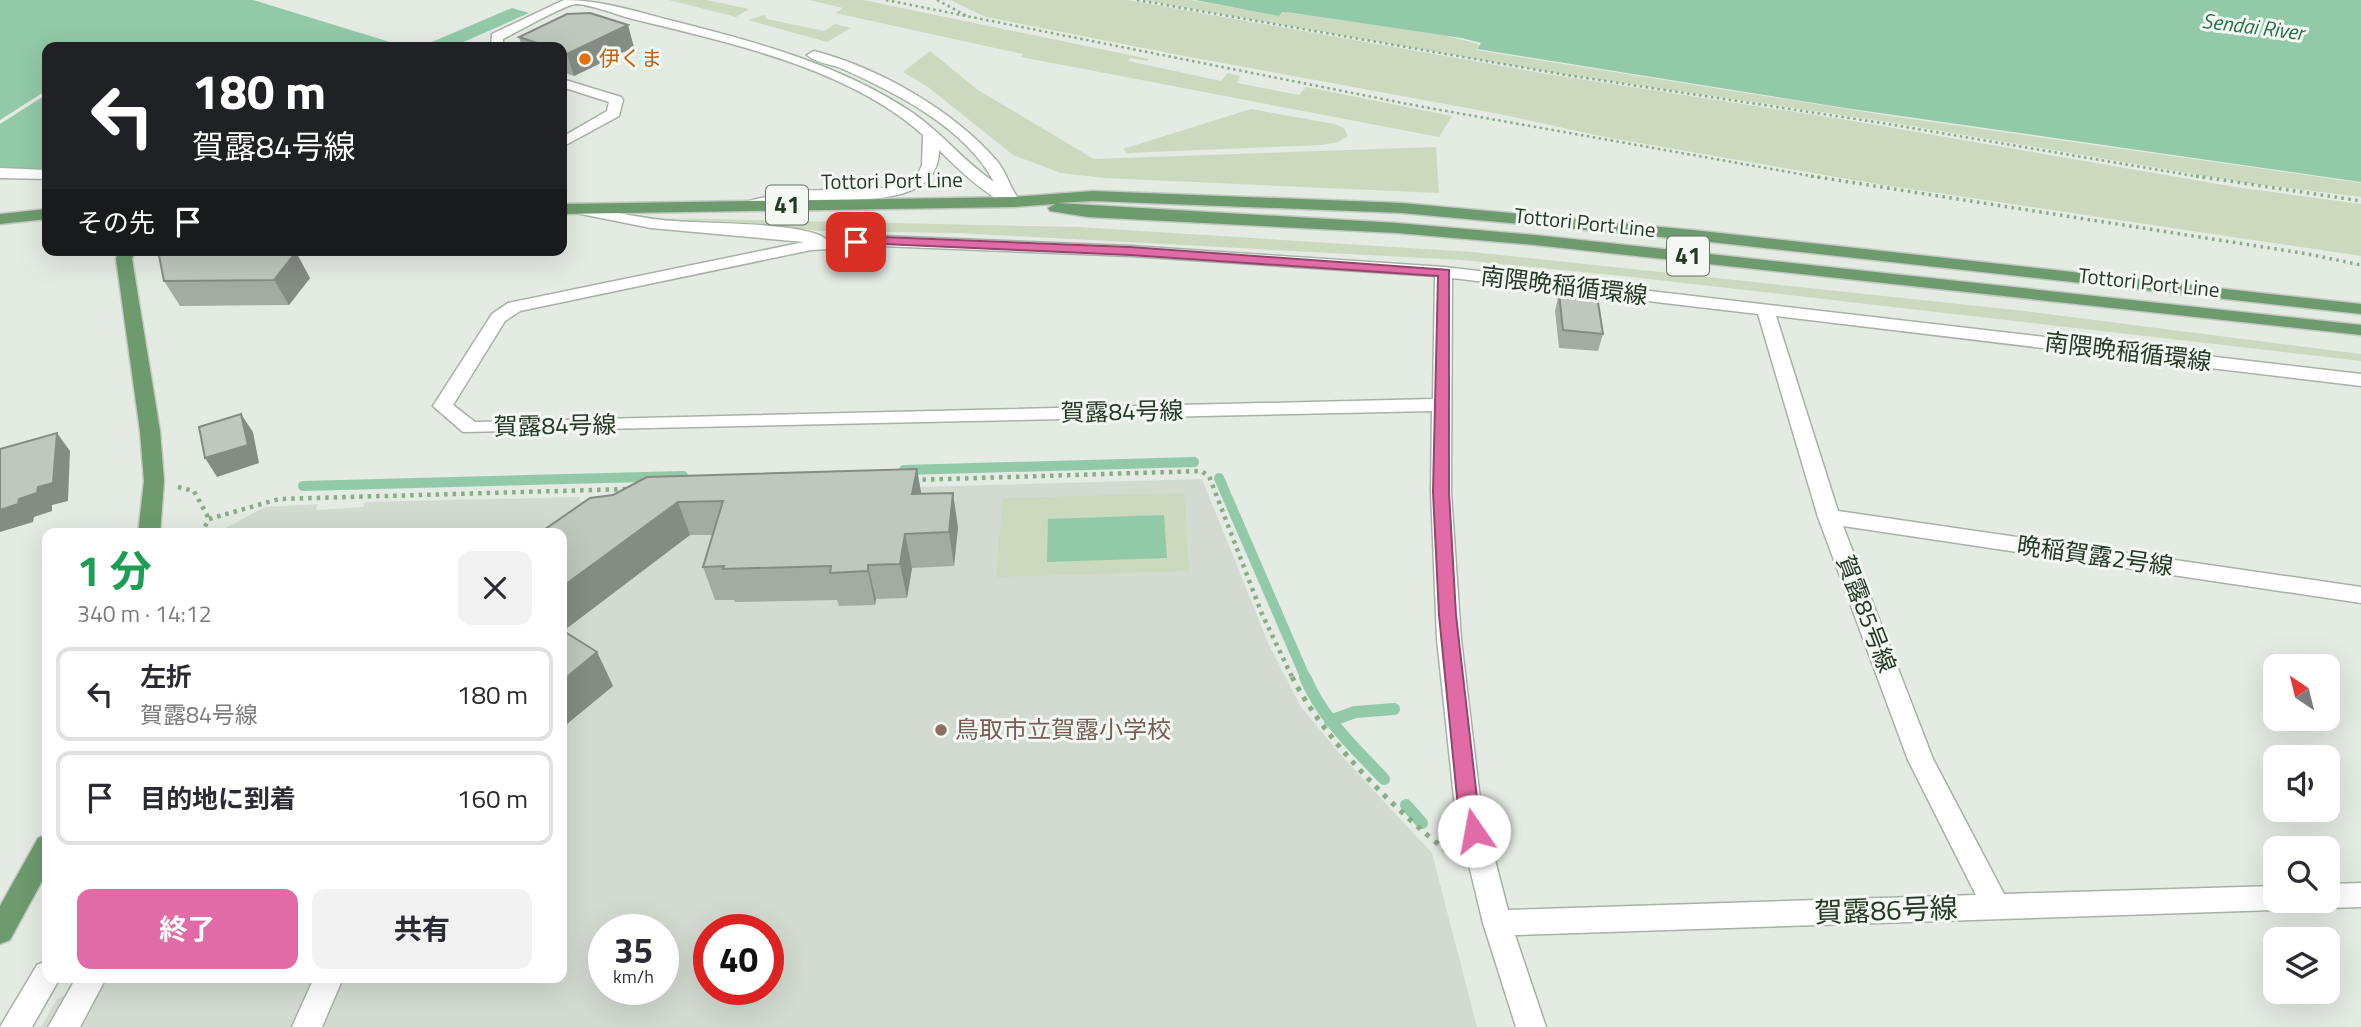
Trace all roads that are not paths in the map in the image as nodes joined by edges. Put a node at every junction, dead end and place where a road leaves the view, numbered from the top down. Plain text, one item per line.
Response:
1 (574, 0) edge
2 (620, 0) edge
3 (496, 42) edge
4 (567, 85) edge
5 (930, 133) junction
6 (567, 140) edge
7 (0, 173) edge
8 (42, 175) edge
9 (1013, 202) junction
10 (752, 205) junction
11 (569, 209) edge
12 (42, 215) edge
13 (0, 219) edge
14 (831, 244) junction
15 (125, 256) edge
16 (1444, 272) junction
17 (2361, 309) edge
18 (1765, 310) junction
19 (2361, 330) edge
20 (2361, 380) edge
21 (1442, 405) junction
22 (1829, 517) junction
23 (149, 528) edge
24 (2361, 595) edge
25 (42, 856) edge
26 (2361, 895) edge
27 (2340, 896) edge
28 (2263, 898) edge
29 (1996, 906) junction
30 (1497, 923) junction
31 (0, 931) edge
32 (42, 983) edge
33 (89, 983) edge
34 (327, 983) edge
35 (15, 1027) edge
36 (64, 1027) edge
37 (307, 1027) edge
38 (1531, 1027) edge

1 - 3 street
1 - 5 street
2 - 9 street
4 - 6 street
5 - 9 street
5 - 10 street
7 - 8 street
9 - 10 main road, Tottori Port Line / 41
9 - 17 main road, Tottori Port Line / 41
9 - 19 main road, Tottori Port Line / 41
10 - 11 main road, Tottori Port Line / 41
11 - 14 street
12 - 13 main road
14 - 16 street, 賀露84号線
14 - 21 street, 賀露84号線
15 - 23 main road
16 - 18 street, 南隈晩稲循環線
16 - 21 street, 南隈晩稲循環線
18 - 20 street, 南隈晩稲循環線
18 - 22 street, 賀露85号線
21 - 30 street, 南隈晩稲循環線
22 - 24 street, 晩稲賀露2号線
22 - 29 street, 賀露85号線
25 - 31 main road
26 - 27 street
28 - 29 street, 賀露86号線
29 - 30 street, 賀露86号線
30 - 38 street, 南隈晩稲循環線
32 - 35 street
33 - 36 street
34 - 37 street

